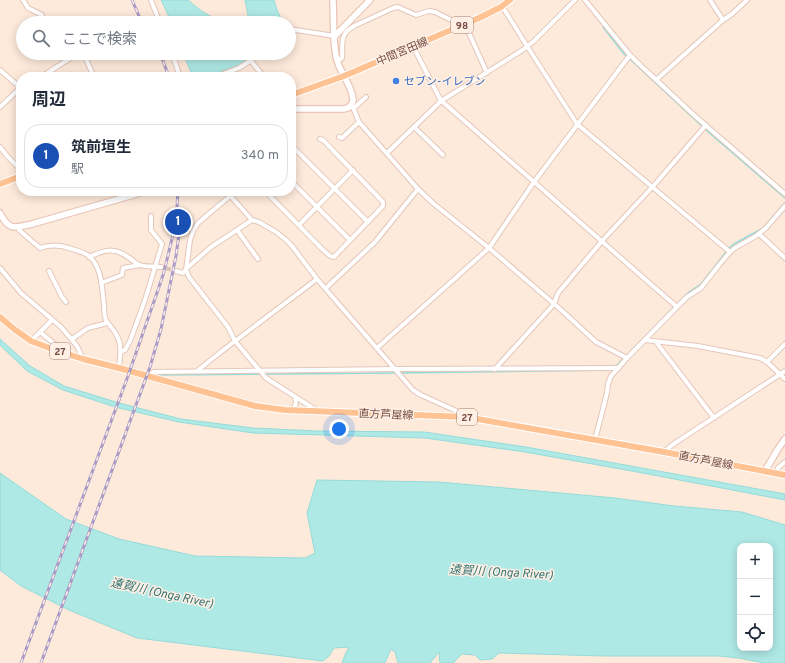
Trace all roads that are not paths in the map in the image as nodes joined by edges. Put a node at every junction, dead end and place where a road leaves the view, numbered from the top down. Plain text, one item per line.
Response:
1 (23, 0) edge
2 (151, 0) edge
3 (333, 0) edge
4 (370, 0) edge
5 (510, 0) edge
6 (574, 0) edge
7 (585, 0) edge
8 (710, 0) edge
9 (747, 0) edge
10 (502, 6) junction
11 (42, 15) dead end
12 (157, 16) edge
13 (723, 20) junction
14 (465, 24) junction
15 (456, 28) junction
16 (296, 30) edge
17 (335, 36) junction
18 (413, 46) junction
19 (527, 46) junction
20 (630, 55) junction
21 (68, 60) edge
22 (86, 60) edge
23 (174, 60) edge
24 (251, 61) joint
25 (338, 61) junction
26 (0, 70) edge
27 (178, 71) dead end
28 (49, 72) edge
29 (92, 72) edge
30 (229, 72) edge
31 (260, 72) edge
32 (487, 73) junction
33 (344, 76) junction
34 (656, 80) junction
35 (16, 84) edge
36 (16, 92) edge
37 (296, 93) edge
38 (366, 97) dead end
39 (442, 101) junction
40 (0, 107) edge
41 (352, 107) junction
42 (296, 109) edge
43 (359, 122) junction
44 (577, 124) junction
45 (706, 125) junction
46 (414, 127) junction
47 (339, 137) dead end
48 (320, 139) dead end
49 (0, 147) edge
50 (296, 150) edge
51 (387, 153) junction
52 (443, 155) dead end
53 (16, 165) edge
54 (353, 170) junction
55 (16, 178) edge
56 (534, 182) junction
57 (0, 184) edge
58 (296, 186) edge
59 (652, 187) junction
60 (335, 188) junction
61 (418, 189) junction
62 (785, 194) edge
63 (130, 196) edge
64 (230, 196) joint
65 (270, 196) edge
66 (316, 206) junction
67 (785, 206) edge
68 (0, 213) edge
69 (151, 216) dead end
70 (252, 220) junction
71 (2, 221) edge
72 (368, 222) junction
73 (299, 225) junction
74 (18, 227) junction
75 (237, 230) junction
76 (759, 234) junction
77 (350, 240) junction
78 (602, 241) junction
79 (489, 248) junction
80 (730, 252) junction
81 (90, 257) junction
82 (785, 258) edge
83 (258, 259) dead end
84 (140, 265) junction
85 (158, 266) junction
86 (0, 268) edge
87 (186, 269) junction
88 (49, 271) dead end
89 (176, 271) tunnel mouth
90 (317, 279) junction
91 (101, 283) junction
92 (326, 288) junction
93 (66, 302) dead end
94 (554, 304) junction
95 (677, 307) junction
96 (0, 317) edge
97 (52, 320) junction
98 (107, 322) junction
99 (40, 332) junction
100 (72, 339) junction
101 (645, 340) junction
102 (31, 341) junction
103 (235, 341) junction
104 (656, 342) junction
105 (785, 344) edge
106 (57, 346) dead end
107 (377, 348) junction
108 (121, 352) junction
109 (627, 358) junction
110 (83, 359) junction
111 (767, 362) junction
112 (119, 368) junction
113 (618, 368) junction
114 (395, 369) junction
115 (495, 369) junction
116 (259, 371) junction
117 (785, 371) edge
118 (197, 372) junction
119 (780, 374) junction
120 (149, 376) junction
121 (785, 379) edge
122 (295, 397) junction
123 (292, 410) junction
124 (317, 411) junction
125 (466, 417) junction
126 (714, 418) junction
127 (785, 439) edge
128 (595, 440) junction
129 (664, 452) junction
130 (785, 462) edge
131 (766, 471) junction
132 (776, 473) junction
133 (785, 475) edge

1 - 11 street
2 - 12 street
3 - 17 street
4 - 17 street
5 - 10 main road, 中間宮田線 / 98
6 - 19 street
7 - 20 street
8 - 13 street
9 - 13 street
10 - 14 main road, 中間宮田線 / 98
10 - 19 street
13 - 34 street
14 - 15 main road, 中間宮田線 / 98
14 - 32 street
15 - 18 main road, 中間宮田線 / 98
15 - 25 street
16 - 17 street
17 - 25 street
18 - 33 main road, 中間宮田線 / 98
18 - 39 street
19 - 32 street
19 - 44 street
20 - 34 street
20 - 44 street
21 - 28 street
22 - 29 street
23 - 27 street
24 - 30 street
24 - 31 street
25 - 33 street
26 - 35 street
32 - 39 street
33 - 37 main road, 中間宮田線 / 98
33 - 41 street
34 - 45 street
36 - 40 street
38 - 41 street
39 - 46 street
39 - 56 street
41 - 42 street
41 - 43 street
43 - 47 street
43 - 51 street
44 - 56 street
44 - 59 street
45 - 59 street
45 - 62 street
46 - 51 street
46 - 52 street
48 - 54 street
49 - 53 street
50 - 60 street
51 - 61 street
54 - 60 street
54 - 72 street
55 - 57 main road
56 - 78 street
56 - 79 street
58 - 66 street
59 - 78 street
59 - 80 street
60 - 66 street
60 - 72 street
61 - 79 street
61 - 92 street
63 - 74 street
64 - 70 street
64 - 87 street
65 - 73 street
66 - 73 street
66 - 77 street
67 - 76 street
68 - 71 street
69 - 85 street
70 - 75 street
70 - 90 street
71 - 74 street
72 - 77 street
73 - 77 street
74 - 81 street
75 - 83 street
75 - 87 street
76 - 80 street
76 - 82 street
78 - 94 street
78 - 95 street
79 - 94 street
79 - 107 street
80 - 95 street
81 - 84 street
81 - 91 street
84 - 85 street
84 - 91 street
85 - 108 street
86 - 97 street
87 - 89 street
87 - 103 street
88 - 93 street
90 - 92 street
90 - 103 street
91 - 98 street
92 - 107 street
94 - 109 street
94 - 115 street
95 - 101 street
96 - 102 main road, 直方芦屋線 / 27
97 - 99 street
97 - 100 street
98 - 100 street
98 - 108 street
99 - 102 street
99 - 106 street
100 - 110 street
101 - 104 street
101 - 109 street
102 - 110 main road, 直方芦屋線 / 27
103 - 116 street
103 - 118 street
104 - 111 street
104 - 126 street
105 - 111 street
107 - 114 street
108 - 112 street
109 - 113 street
110 - 112 main road, 直方芦屋線 / 27
111 - 119 street
112 - 120 main road, 直方芦屋線 / 27
113 - 115 street
113 - 128 street
114 - 115 street
114 - 116 street
114 - 125 street
116 - 118 street
116 - 122 street
117 - 119 street
118 - 120 street
119 - 121 street
119 - 126 street
120 - 123 main road, 直方芦屋線 / 27
122 - 123 street
122 - 124 street
123 - 124 main road, 直方芦屋線 / 27
124 - 125 main road, 直方芦屋線 / 27
125 - 128 main road, 直方芦屋線 / 27
126 - 129 street
127 - 131 street
128 - 129 main road, 直方芦屋線 / 27
129 - 131 main road, 直方芦屋線 / 27
130 - 132 street
131 - 132 main road, 直方芦屋線 / 27
132 - 133 main road, 直方芦屋線 / 27

